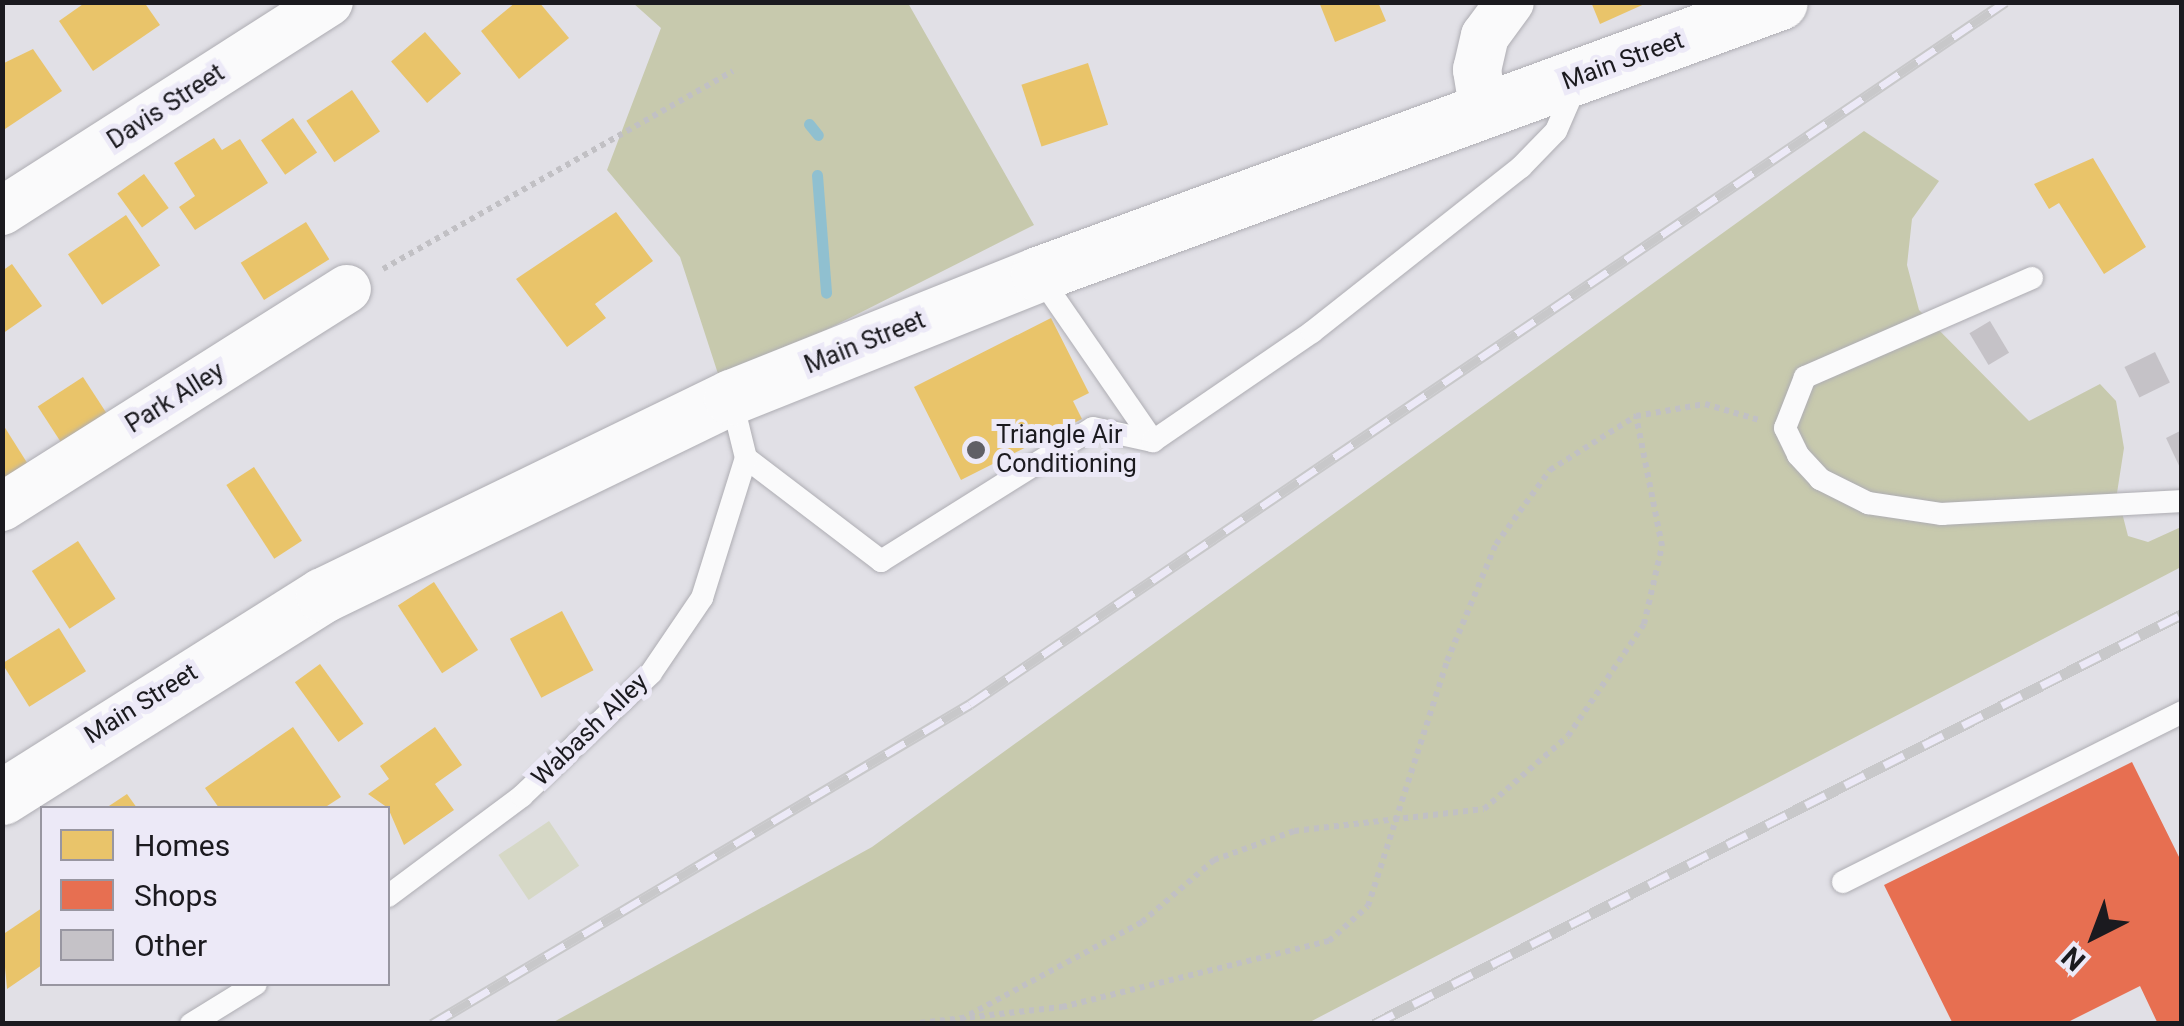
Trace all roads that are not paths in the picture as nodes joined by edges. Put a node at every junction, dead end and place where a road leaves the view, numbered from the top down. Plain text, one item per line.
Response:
1 (329, 2) edge
2 (1510, 2) edge
3 (1780, 2) edge
4 (1579, 77) junction
5 (1484, 113) junction
6 (2, 211) edge
7 (1038, 274) junction
8 (2032, 278) dead end
9 (347, 289) road end
10 (732, 397) junction
11 (1152, 440) junction
12 (746, 458) junction
13 (2182, 500) edge
14 (2, 507) edge
15 (2182, 712) edge
16 (2, 797) edge
17 (1843, 882) dead end
18 (390, 895) edge
19 (253, 986) edge
20 (191, 1024) edge

1 - 6 street, Davis Street
2 - 5 street
3 - 4 street, Main Street
4 - 5 street, Main Street
4 - 11 lane
5 - 7 street, Main Street
7 - 10 street, Main Street
7 - 11 lane
8 - 13 lane
9 - 14 street, Park Alley
10 - 12 lane
10 - 16 street, Main Street
11 - 12 lane
12 - 18 lane, Wabash Alley
15 - 17 lane
19 - 20 lane

